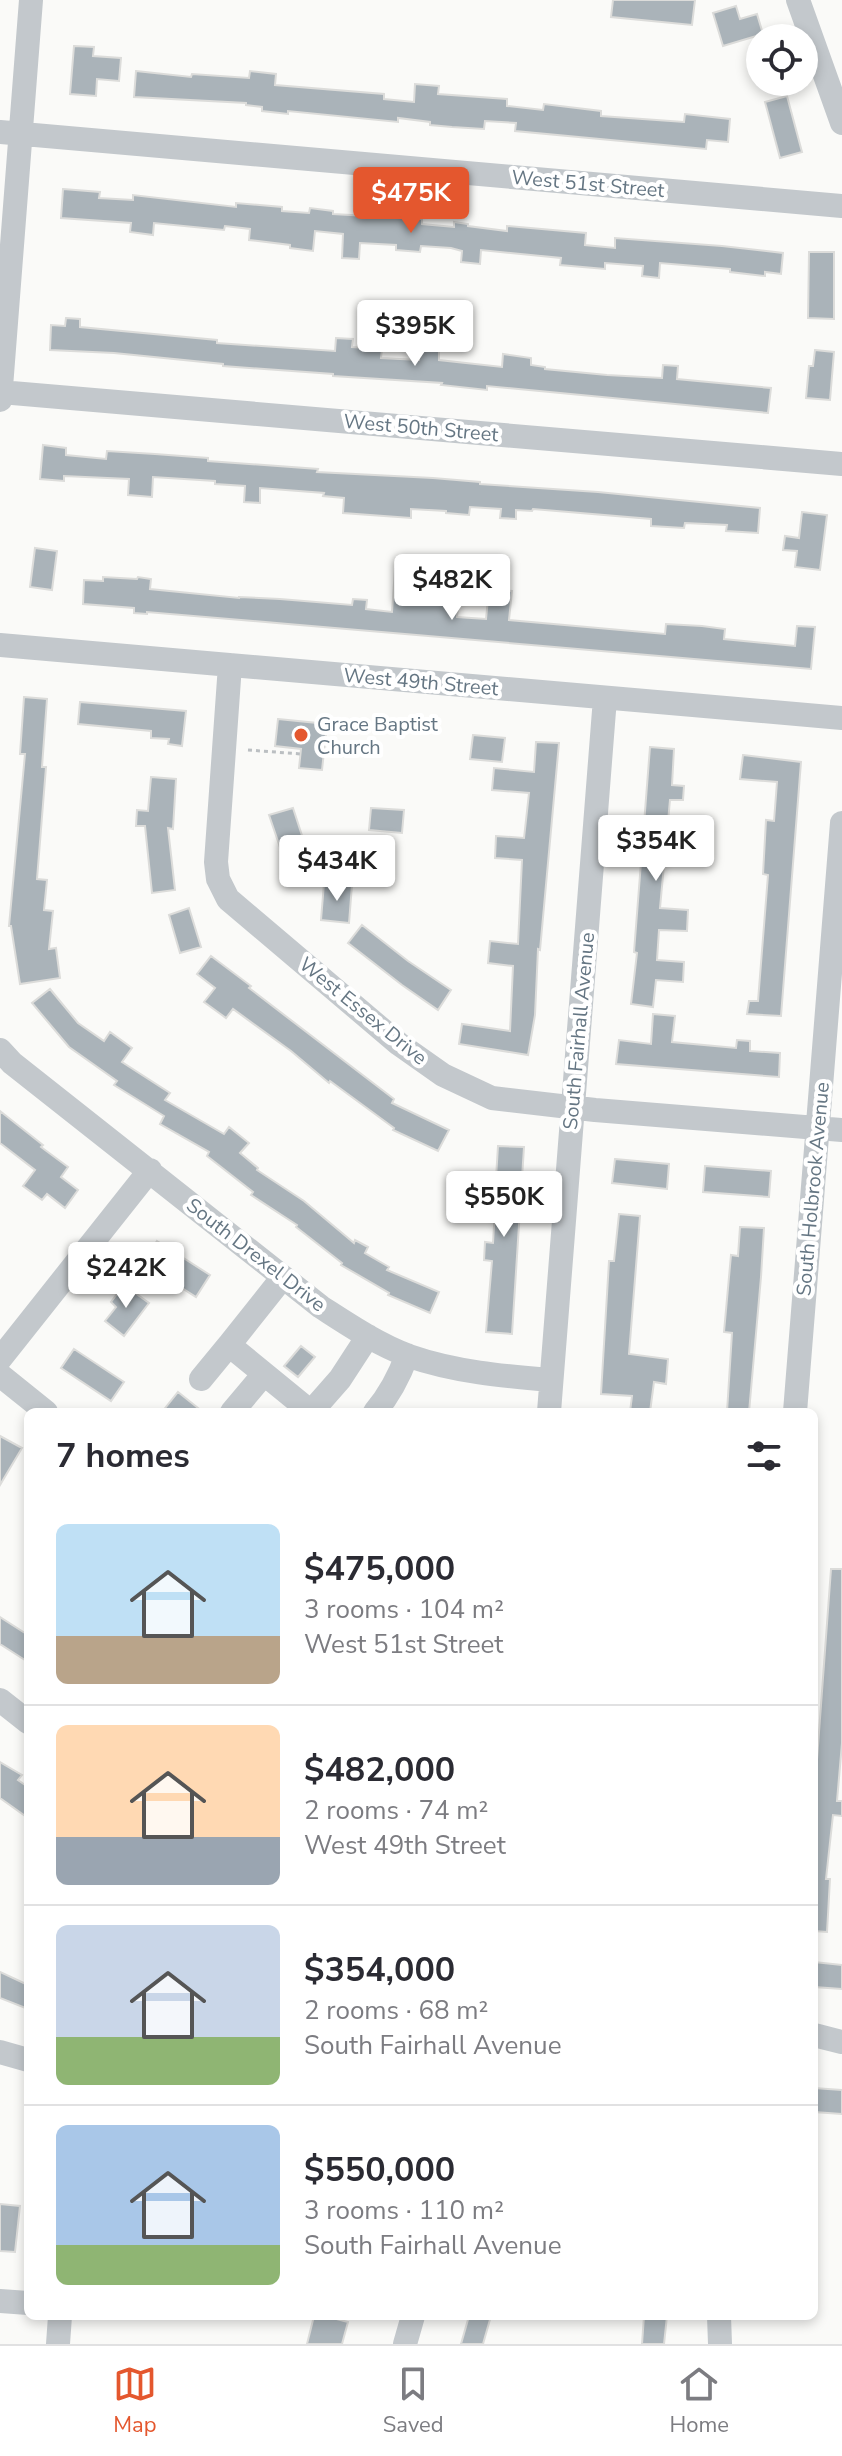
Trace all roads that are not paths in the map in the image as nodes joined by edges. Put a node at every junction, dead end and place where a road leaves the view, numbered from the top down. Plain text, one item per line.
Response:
1 (31, 0) edge
2 (798, 0) edge
3 (842, 123) edge
4 (11, 133) edge
5 (842, 206) edge
6 (0, 392) edge
7 (0, 400) edge
8 (842, 464) edge
9 (0, 645) edge
10 (230, 665) junction
11 (605, 698) junction
12 (842, 718) edge
13 (842, 823) edge
14 (0, 1050) edge
15 (572, 1108) junction
16 (830, 1129) edge
17 (150, 1170) junction
18 (283, 1277) junction
19 (368, 1336) junction
20 (229, 1345) junction
21 (407, 1355) junction
22 (0, 1359) edge
23 (264, 1374) junction
24 (0, 1375) edge
25 (201, 1379) dead end
26 (551, 1380) junction
27 (41, 1408) edge
28 (235, 1408) edge
29 (306, 1408) edge
30 (315, 1408) edge
31 (378, 1408) edge
32 (549, 1408) edge
33 (795, 1408) edge
34 (0, 1700) edge
35 (24, 1719) edge
36 (818, 2036) edge
37 (842, 2042) edge
38 (0, 2052) edge
39 (24, 2059) edge
40 (0, 2301) edge
41 (24, 2303) edge
42 (60, 2320) edge
43 (412, 2320) edge
44 (719, 2320) edge
45 (58, 2344) edge
46 (405, 2344) edge
47 (720, 2344) edge

1 - 4 street
2 - 3 street
4 - 5 street, West 51st Street
4 - 6 street
6 - 7 street
6 - 8 street, West 50th Street
9 - 10 street, West 49th Street
10 - 11 street, West 49th Street
10 - 15 street, West Essex Drive
11 - 12 street, West 49th Street
11 - 15 street, South Fairhall Avenue
13 - 16 street, South Holbrook Avenue
14 - 17 street, South Drexel Drive
15 - 16 street, West Essex Drive
15 - 26 street, South Fairhall Avenue
16 - 33 street, South Holbrook Avenue
17 - 18 street, South Drexel Drive
17 - 22 street
18 - 19 street, South Drexel Drive
18 - 20 street
19 - 21 street, South Drexel Drive
19 - 30 street
20 - 23 street
20 - 25 street
21 - 26 street, South Drexel Drive
21 - 31 street
23 - 28 street
23 - 29 street
24 - 27 street
26 - 32 street, South Fairhall Avenue
34 - 35 street
36 - 37 street
38 - 39 street
40 - 41 street
42 - 45 street
43 - 46 street
44 - 47 street

